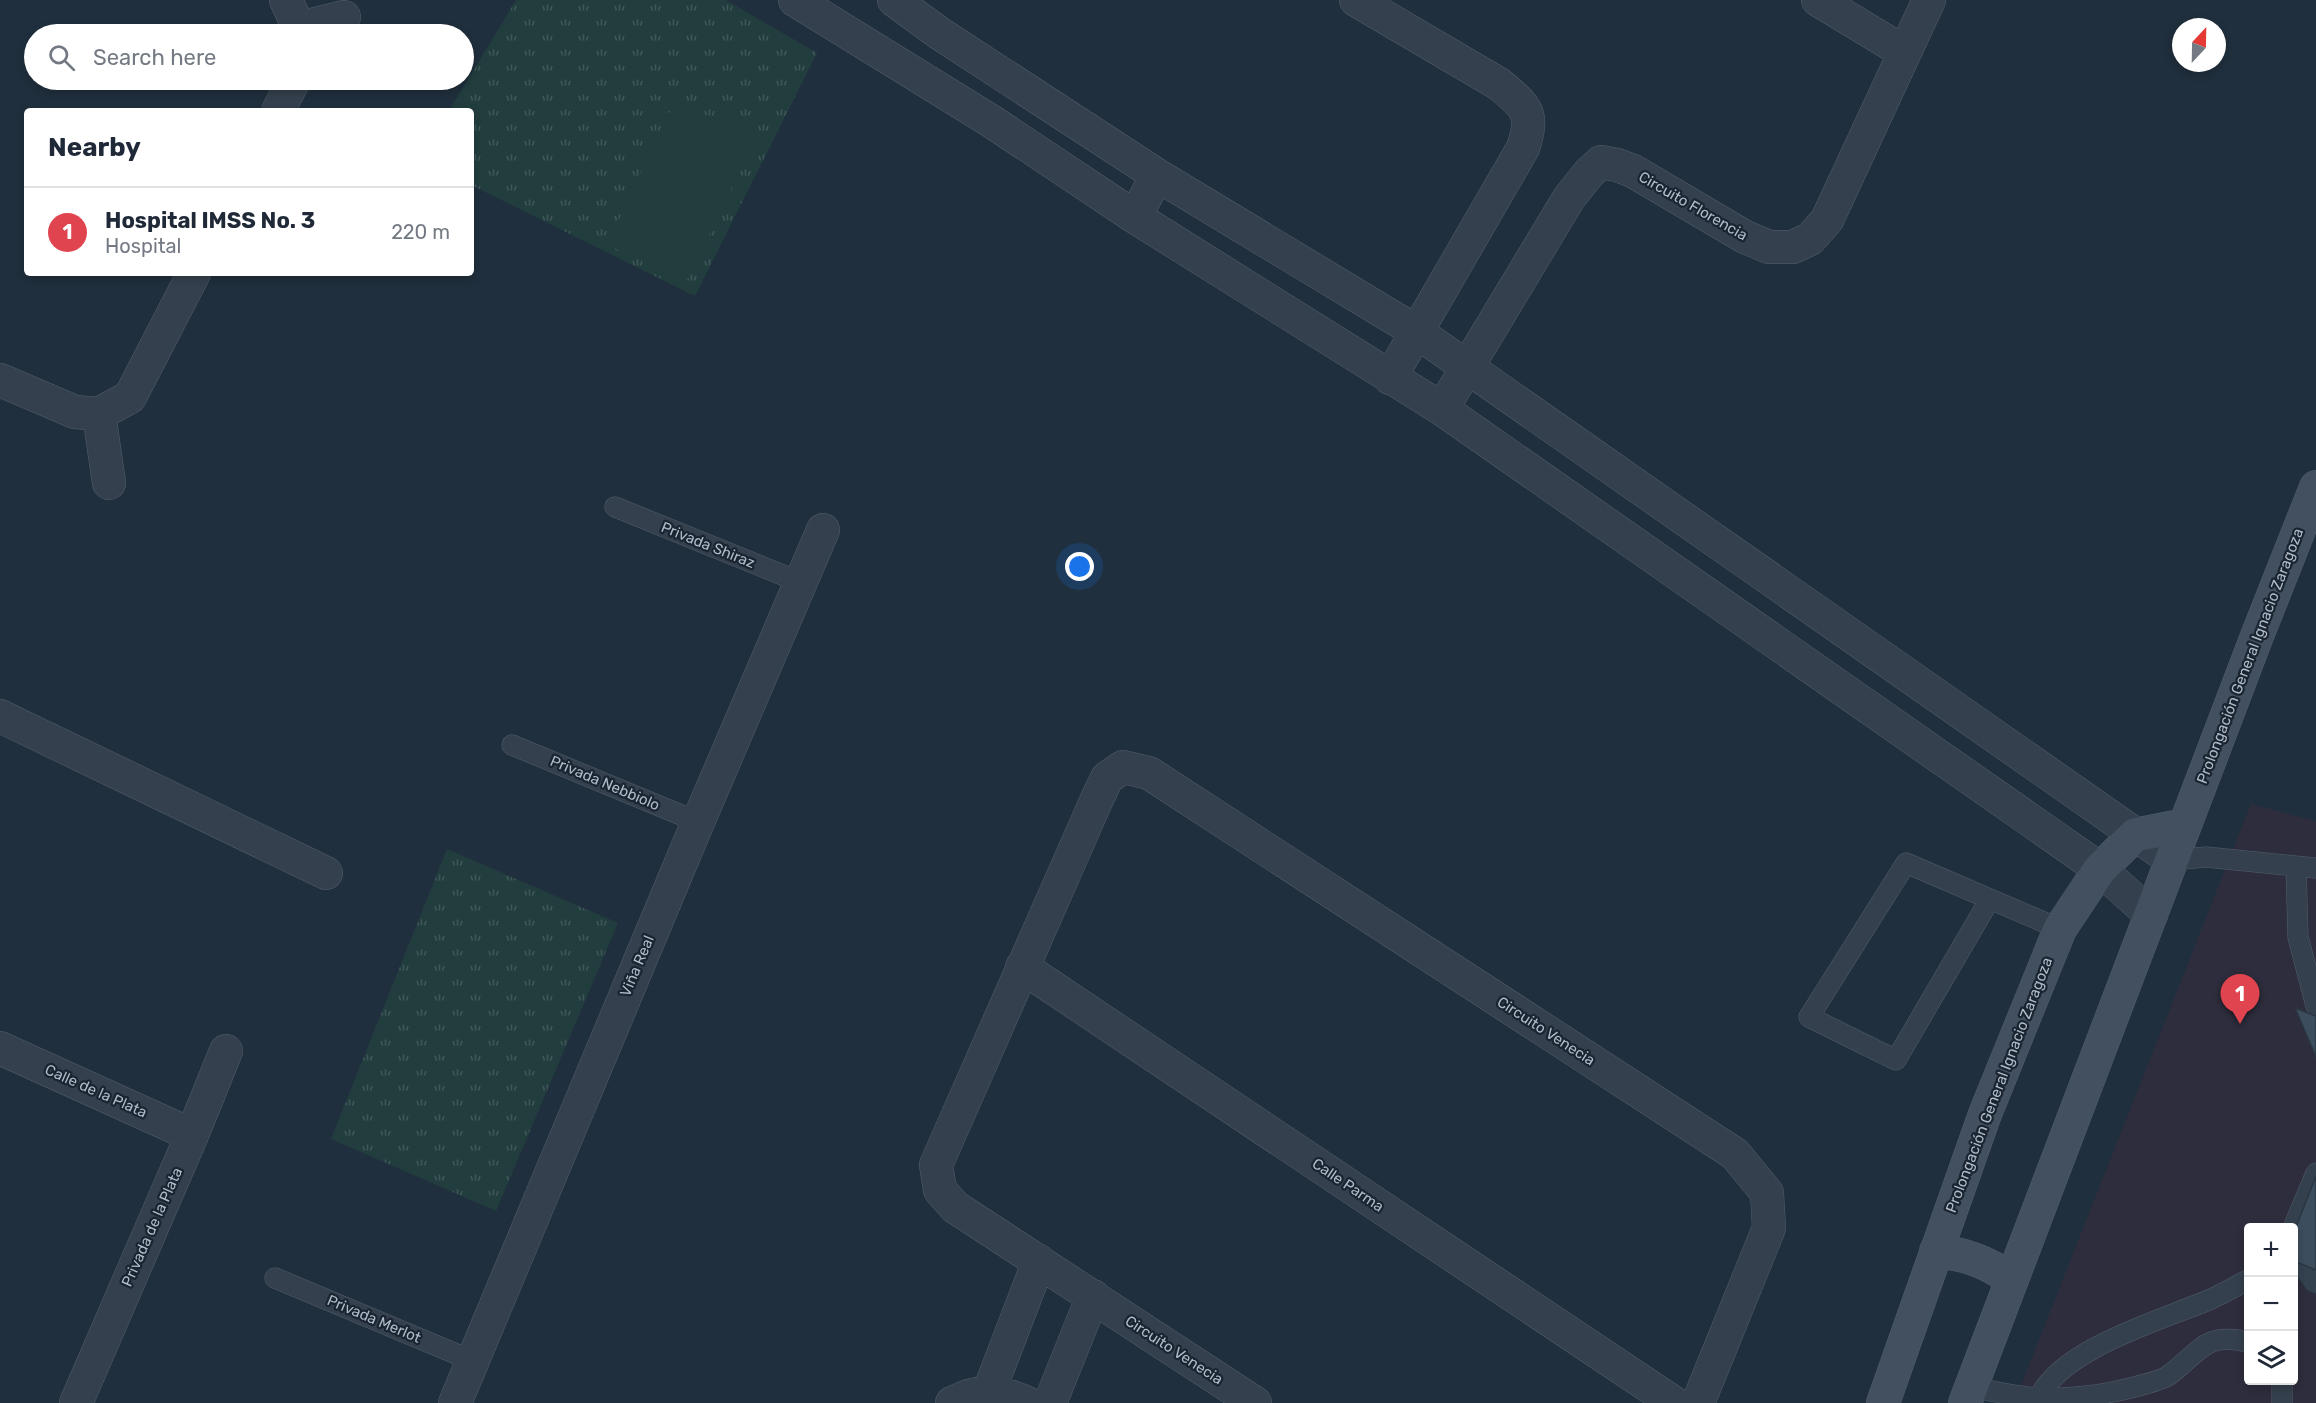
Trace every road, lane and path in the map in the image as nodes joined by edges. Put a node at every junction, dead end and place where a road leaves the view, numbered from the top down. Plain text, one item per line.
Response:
1 (795, 0) edge
2 (894, 0) edge
3 (1356, 0) edge
4 (1818, 0) edge
5 (1929, 0) edge
6 (835, 10) edge
7 (344, 18) dead end
8 (295, 21) edge
9 (1904, 52) junction
10 (289, 90) edge
11 (280, 108) edge
12 (1157, 176) junction
13 (1135, 218) junction
14 (192, 276) edge
15 (1417, 332) junction
16 (1467, 366) junction
17 (1390, 378) junction
18 (0, 380) edge
19 (1442, 409) junction
20 (99, 414) junction
21 (109, 483) dead end
22 (2316, 487) edge
23 (615, 507) dead end
24 (823, 530) dead end
25 (800, 582) junction
26 (0, 716) edge
27 (512, 745) dead end
28 (698, 822) junction
29 (2185, 825) junction
30 (2135, 835) junction
31 (2172, 860) junction
32 (2296, 866) junction
33 (2316, 868) edge
34 (2100, 869) junction
35 (326, 873) dead end
36 (1990, 899) junction
37 (2151, 915) junction
38 (2060, 929) junction
39 (1022, 968) junction
40 (2315, 1004) edge
41 (0, 1048) edge
42 (226, 1051) dead end
43 (192, 1135) junction
44 (2316, 1173) edge
45 (2295, 1223) edge
46 (1936, 1251) junction
47 (1039, 1261) junction
48 (276, 1278) dead end
49 (2012, 1280) junction
50 (2244, 1282) edge
51 (1093, 1296) junction
52 (2244, 1341) edge
53 (473, 1361) junction
54 (2283, 1385) edge
55 (988, 1394) junction
56 (1968, 1395) edge
57 (2038, 1401) edge
58 (76, 1403) edge
59 (455, 1403) edge
60 (952, 1403) edge
61 (1028, 1403) edge
62 (1050, 1403) edge
63 (1255, 1403) edge
64 (1674, 1403) edge
65 (1698, 1403) edge
66 (1883, 1403) edge
67 (2282, 1403) edge

1 - 6 street
2 - 12 street
3 - 15 street
4 - 9 street
5 - 9 street, Circuito Florencia
6 - 13 street
7 - 8 street
9 - 16 street, Circuito Florencia
10 - 11 street
12 - 13 street
12 - 15 street
13 - 17 street
14 - 20 street
15 - 16 street
15 - 17 street
16 - 19 street, Circuito Florencia
16 - 30 street
17 - 19 street
18 - 20 street
19 - 34 street
20 - 21 street
22 - 29 street, Prolongación General Ignacio Zaragoza
23 - 25 lane, Privada Shiraz
24 - 25 street, Viña Real
25 - 28 street, Viña Real
26 - 35 street
27 - 28 lane, Privada Nebbiolo
28 - 53 street, Viña Real
29 - 30 street
29 - 31 street, Prolongación General Ignacio Zaragoza
30 - 31 street
30 - 34 street, Prolongación General Ignacio Zaragoza
31 - 32 lane
31 - 37 street, Prolongación General Ignacio Zaragoza
32 - 33 lane
32 - 40 lane
34 - 37 street
34 - 38 street, Prolongación General Ignacio Zaragoza
36 - 36 lane
36 - 38 lane
37 - 49 street, Prolongación General Ignacio Zaragoza
38 - 46 street, Prolongación General Ignacio Zaragoza
39 - 47 street, Circuito Venecia
39 - 64 street, Calle Parma
39 - 65 street, Circuito Venecia
41 - 43 street, Calle de la Plata
42 - 43 street, Privada de la Plata
43 - 58 street, Privada de la Plata
44 - 45 lane
46 - 49 street
46 - 66 street, Prolongación General Ignacio Zaragoza
47 - 51 street, Circuito Venecia
47 - 55 street
48 - 53 lane, Privada Merlot
49 - 56 street, Prolongación General Ignacio Zaragoza
50 - 57 lane
51 - 62 street
51 - 63 street, Circuito Venecia
52 - 57 lane
53 - 59 street, Viña Real
54 - 67 lane
55 - 60 street
55 - 61 street
56 - 57 lane

